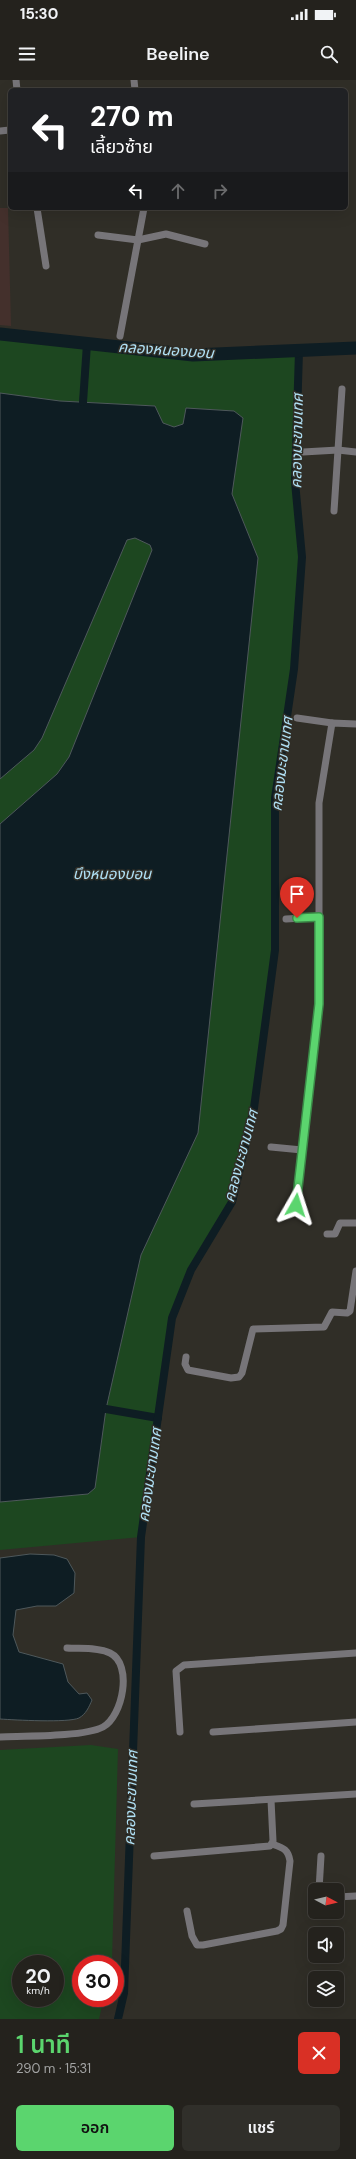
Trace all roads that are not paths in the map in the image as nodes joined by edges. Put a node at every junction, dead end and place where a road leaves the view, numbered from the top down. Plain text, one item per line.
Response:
1 (37, 210) edge
2 (144, 210) edge
3 (98, 235) dead end
4 (138, 240) junction
5 (204, 244) dead end
6 (46, 266) dead end
7 (120, 336) dead end
8 (342, 389) dead end
9 (338, 450) junction
10 (303, 452) dead end
11 (356, 452) edge
12 (334, 511) dead end
13 (298, 718) dead end
14 (332, 723) junction
15 (356, 724) edge
16 (319, 917) junction
17 (286, 919) dead end
18 (271, 1147) dead end
19 (302, 1150) junction
20 (296, 1205) dead end
21 (356, 1223) edge
22 (327, 1234) dead end
23 (356, 1271) edge
24 (186, 1357) dead end
25 (67, 1648) dead end
26 (356, 1653) edge
27 (356, 1722) edge
28 (180, 1732) dead end
29 (213, 1732) dead end
30 (0, 1737) edge
31 (356, 1794) edge
32 (271, 1800) junction
33 (194, 1804) dead end
34 (272, 1844) junction
35 (154, 1856) dead end
36 (321, 1856) dead end
37 (319, 1883) edge
38 (356, 1896) edge
39 (344, 1897) edge
40 (187, 1910) dead end

1 - 6 street
2 - 4 street
3 - 4 street
4 - 5 street
4 - 7 street
8 - 9 street
9 - 10 street
9 - 11 street
9 - 12 street
13 - 14 street
14 - 15 street
14 - 16 street
16 - 17 street
16 - 19 street
18 - 19 street
19 - 20 street
21 - 22 street
23 - 24 street
25 - 30 street
26 - 28 street
27 - 29 street
31 - 32 street
32 - 33 street
32 - 34 street
34 - 35 street
34 - 40 street
36 - 37 street
38 - 39 street

